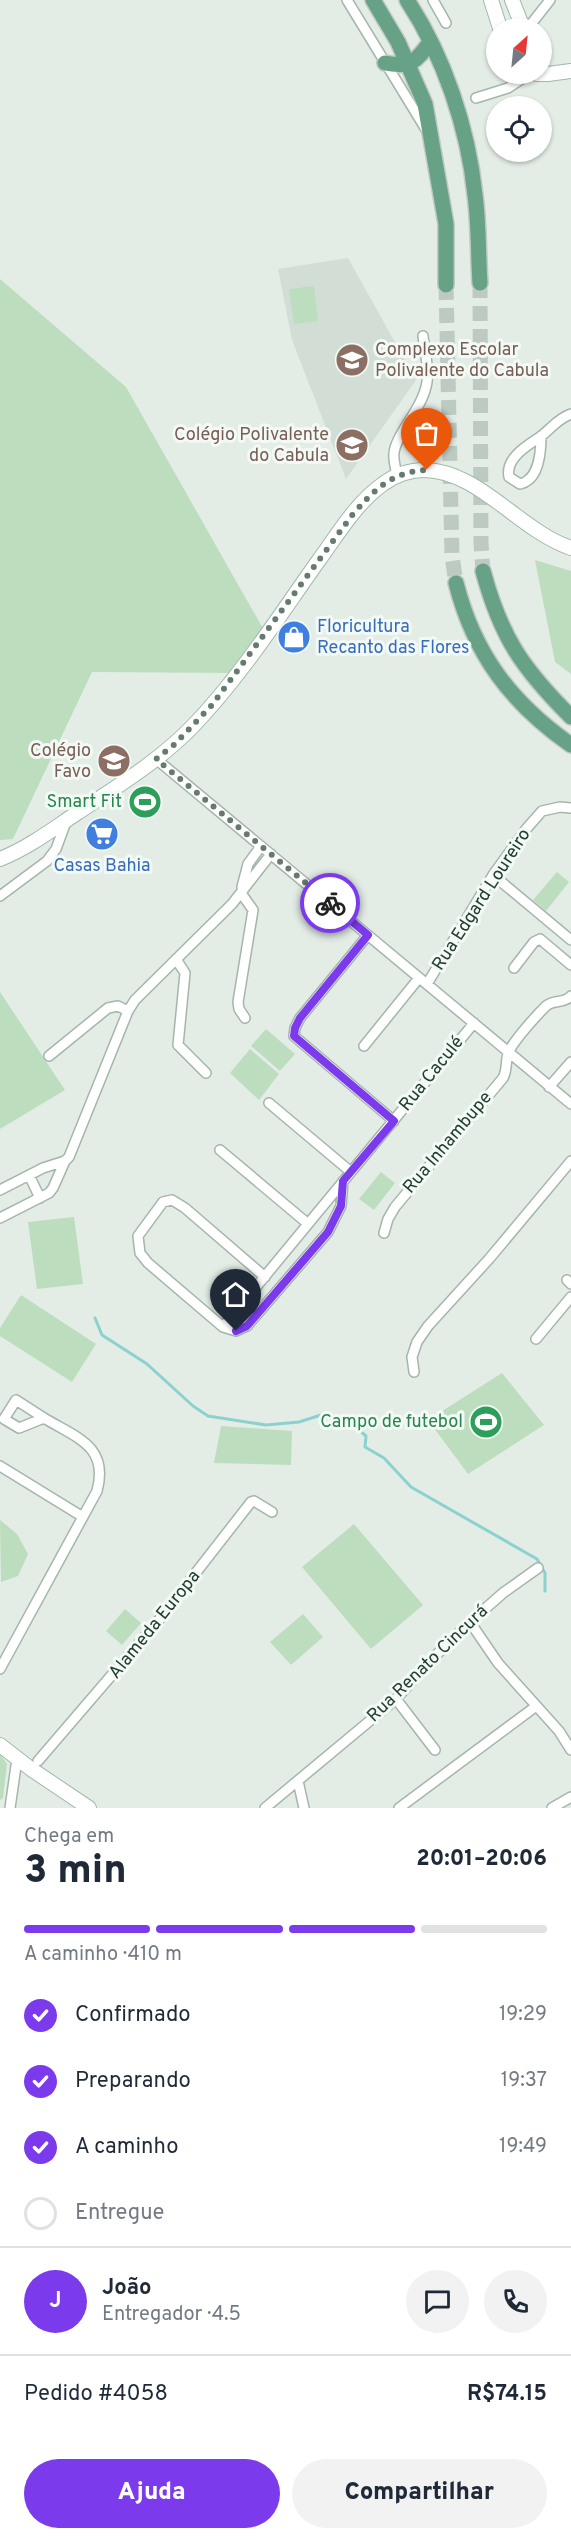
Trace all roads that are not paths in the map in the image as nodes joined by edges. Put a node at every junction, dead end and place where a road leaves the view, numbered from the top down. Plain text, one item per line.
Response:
1 (347, 0) edge
2 (373, 0) edge
3 (407, 0) edge
4 (433, 0) edge
5 (491, 0) edge
6 (512, 0) edge
7 (550, 0) edge
8 (497, 18) edge
9 (520, 18) edge
10 (536, 18) edge
11 (446, 23) dead end
12 (430, 42) junction
13 (385, 63) junction
14 (409, 65) junction
15 (571, 71) edge
16 (552, 72) edge
17 (514, 84) edge
18 (476, 98) dead end
19 (432, 139) junction
20 (480, 283) tunnel mouth
21 (446, 285) tunnel mouth
22 (423, 336) dead end
23 (571, 414) edge
24 (541, 436) junction
25 (397, 476) junction
26 (571, 548) edge
27 (483, 571) tunnel mouth
28 (456, 583) tunnel mouth
29 (571, 717) edge
30 (571, 745) edge
31 (156, 759) junction
32 (571, 808) edge
33 (66, 820) junction
34 (261, 846) junction
35 (271, 854) junction
36 (0, 859) edge
37 (493, 875) junction
38 (241, 892) junction
39 (0, 896) edge
40 (368, 935) junction
41 (571, 939) edge
42 (176, 959) junction
43 (571, 965) edge
44 (514, 968) dead end
45 (423, 981) junction
46 (571, 996) edge
47 (128, 1011) junction
48 (245, 1018) dead end
49 (474, 1023) junction
50 (364, 1046) dead end
51 (508, 1052) junction
52 (49, 1056) dead end
53 (571, 1062) edge
54 (206, 1073) dead end
55 (549, 1087) junction
56 (269, 1103) dead end
57 (571, 1104) edge
58 (394, 1121) junction
59 (220, 1150) dead end
60 (65, 1161) junction
61 (571, 1161) edge
62 (351, 1172) junction
63 (29, 1175) junction
64 (343, 1181) junction
65 (0, 1190) edge
66 (40, 1198) junction
67 (0, 1218) edge
68 (307, 1223) junction
69 (384, 1233) dead end
70 (265, 1277) junction
71 (571, 1297) edge
72 (223, 1327) junction
73 (536, 1339) dead end
74 (414, 1372) dead end
75 (44, 1418) dead end
76 (0, 1466) edge
77 (272, 1512) dead end
78 (83, 1518) junction
79 (538, 1568) dead end
80 (470, 1622) junction
81 (0, 1669) edge
82 (396, 1699) junction
83 (535, 1707) junction
84 (0, 1745) edge
85 (435, 1750) dead end
86 (571, 1750) edge
87 (17, 1760) junction
88 (38, 1761) dead end
89 (298, 1780) junction
90 (571, 1797) edge
91 (10, 1808) edge
92 (89, 1808) edge
93 (266, 1808) edge
94 (304, 1808) edge
95 (399, 1808) edge
96 (552, 1808) edge

1 - 13 street
2 - 14 main road
3 - 12 main road
4 - 11 street
5 - 8 main road
6 - 9 main road
7 - 10 street
12 - 14 main road
12 - 20 main road
13 - 14 main road
13 - 19 street
14 - 19 main road
15 - 16 main road
17 - 18 street
19 - 21 main road
22 - 25 street
23 - 24 street
24 - 24 street
25 - 26 main road
25 - 31 main road
27 - 29 main road
28 - 30 main road
31 - 33 main road
31 - 34 street
32 - 37 street, Rua Edgard Loureiro
33 - 36 main road
33 - 39 street
34 - 35 street
34 - 38 street
35 - 38 street
35 - 40 street
37 - 41 street
37 - 45 street, Rua Edgard Loureiro
38 - 42 street
38 - 48 street
40 - 45 street
40 - 58 street
42 - 47 street
42 - 54 street
43 - 44 street
45 - 49 street
45 - 50 street, Rua Edgard Loureiro
46 - 51 street
47 - 52 street
47 - 60 street
49 - 51 street
49 - 58 street, Rua Caculé
51 - 55 street
51 - 69 street, Rua Inhambupe
53 - 55 street
55 - 57 street
56 - 62 street
58 - 62 street, Rua Caculé
59 - 68 street
60 - 63 street
60 - 66 street
61 - 74 street
62 - 64 street, Rua Caculé
63 - 65 street
63 - 66 street
64 - 68 street, Rua Caculé
64 - 72 street
66 - 67 street
68 - 70 street, Rua Caculé
70 - 72 street, Rua Caculé
70 - 72 street
71 - 73 street
75 - 78 street
76 - 78 street
77 - 88 street, Alameda Europa
78 - 81 street
79 - 80 street, Rua Renato Cincurá
80 - 82 street, Rua Renato Cincurá
80 - 83 street
82 - 85 street
82 - 89 street, Rua Renato Cincurá
83 - 86 street
83 - 95 street
84 - 87 main road
87 - 91 street
87 - 92 main road
89 - 93 street, Rua Renato Cincurá
89 - 94 street
90 - 96 street

